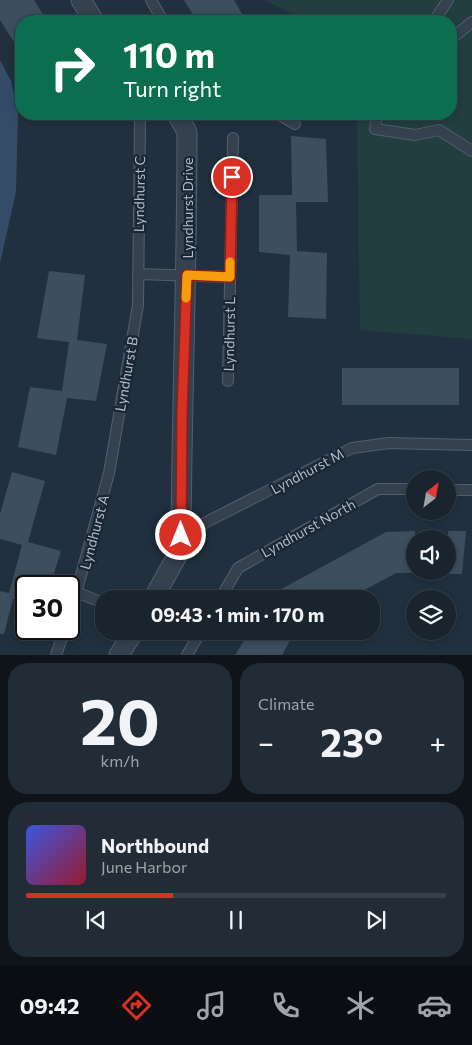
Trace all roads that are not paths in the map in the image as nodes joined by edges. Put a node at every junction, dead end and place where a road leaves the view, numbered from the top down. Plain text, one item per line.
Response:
1 (81, 0) edge
2 (151, 0) edge
3 (448, 0) edge
4 (90, 15) edge
5 (160, 15) edge
6 (438, 15) edge
7 (472, 22) edge
8 (457, 34) edge
9 (142, 120) edge
10 (181, 120) edge
11 (288, 120) edge
12 (377, 120) edge
13 (295, 124) dead end
14 (233, 138) dead end
15 (472, 151) edge
16 (138, 274) junction
17 (187, 275) junction
18 (230, 277) junction
19 (228, 381) dead end
20 (472, 445) edge
21 (109, 473) joint
22 (406, 489) edge
23 (456, 490) edge
24 (472, 490) edge
25 (181, 535) junction
26 (80, 585) edge
27 (158, 590) edge
28 (225, 590) edge
29 (80, 594) edge
30 (95, 600) edge
31 (61, 640) edge
32 (128, 640) edge
33 (196, 640) edge
34 (56, 655) edge
35 (119, 655) edge
36 (187, 655) edge

1 - 4 street
2 - 5 lane
3 - 6 lane
7 - 8 lane
9 - 16 lane, Lyndhurst C
10 - 17 street, Lyndhurst Drive
11 - 13 lane
12 - 15 lane
14 - 18 lane, Lyndhurst L
16 - 17 lane
16 - 21 lane, Lyndhurst B
17 - 18 lane
17 - 25 street, Lyndhurst Drive
18 - 19 lane, Lyndhurst L
20 - 25 lane, Lyndhurst M
21 - 26 lane, Lyndhurst A
22 - 28 lane, Lyndhurst North
23 - 24 lane
25 - 27 street, Lyndhurst Drive
29 - 30 lane
31 - 34 lane
32 - 35 street
33 - 36 lane

